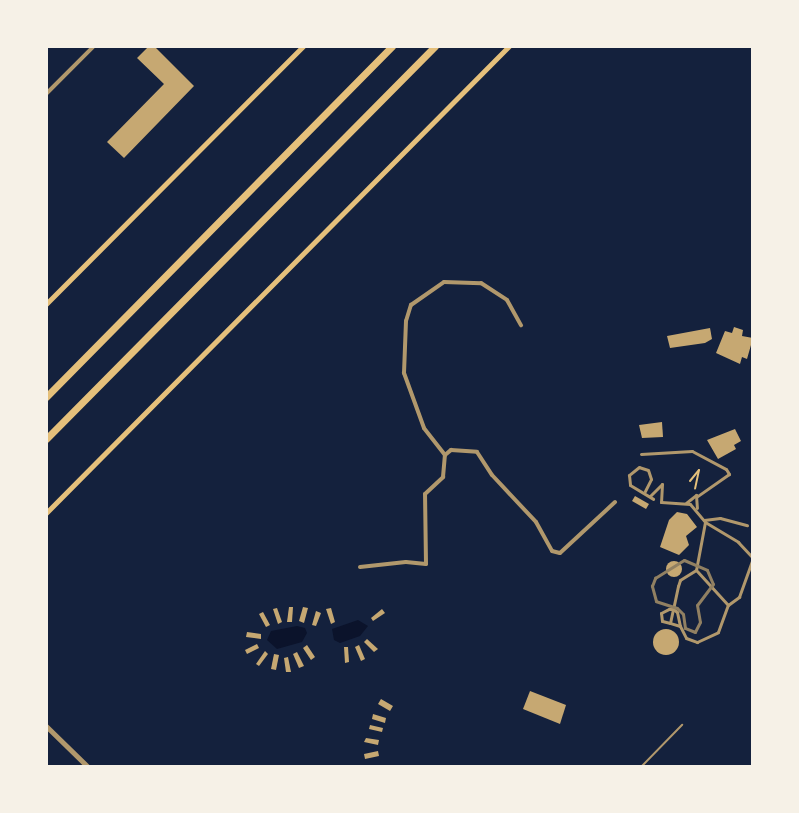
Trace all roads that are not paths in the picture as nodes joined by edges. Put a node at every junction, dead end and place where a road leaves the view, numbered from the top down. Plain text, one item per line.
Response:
1 (94, 46) edge
2 (303, 46) edge
3 (392, 46) edge
4 (435, 46) edge
5 (509, 46) edge
6 (46, 94) edge
7 (46, 302) edge
8 (521, 325) dead end
9 (46, 397) edge
10 (46, 439) edge
11 (641, 454) dead end
12 (445, 455) junction
13 (645, 491) junction
14 (697, 496) junction
15 (615, 502) dead end
16 (686, 503) junction
17 (697, 508) junction
18 (46, 513) edge
19 (704, 521) junction
20 (747, 525) dead end
21 (753, 558) edge
22 (360, 567) dead end
23 (696, 570) junction
24 (728, 605) junction
25 (673, 609) junction
26 (670, 623) junction
27 (680, 626) junction
28 (682, 725) dead end
29 (46, 726) edge
30 (88, 767) edge
31 (641, 767) edge

1 - 6 street
2 - 7 main road
3 - 9 highway
4 - 10 highway
5 - 18 main road
8 - 12 street
11 - 14 street
12 - 15 street
12 - 22 street
13 - 13 street
13 - 16 street
14 - 16 street
14 - 17 street
16 - 17 street
17 - 19 street
19 - 20 street
19 - 21 street
19 - 23 street
21 - 24 street
23 - 24 street
23 - 25 street
24 - 27 street
25 - 26 street
25 - 26 street
25 - 27 street
26 - 27 street
28 - 31 lane
29 - 30 street

